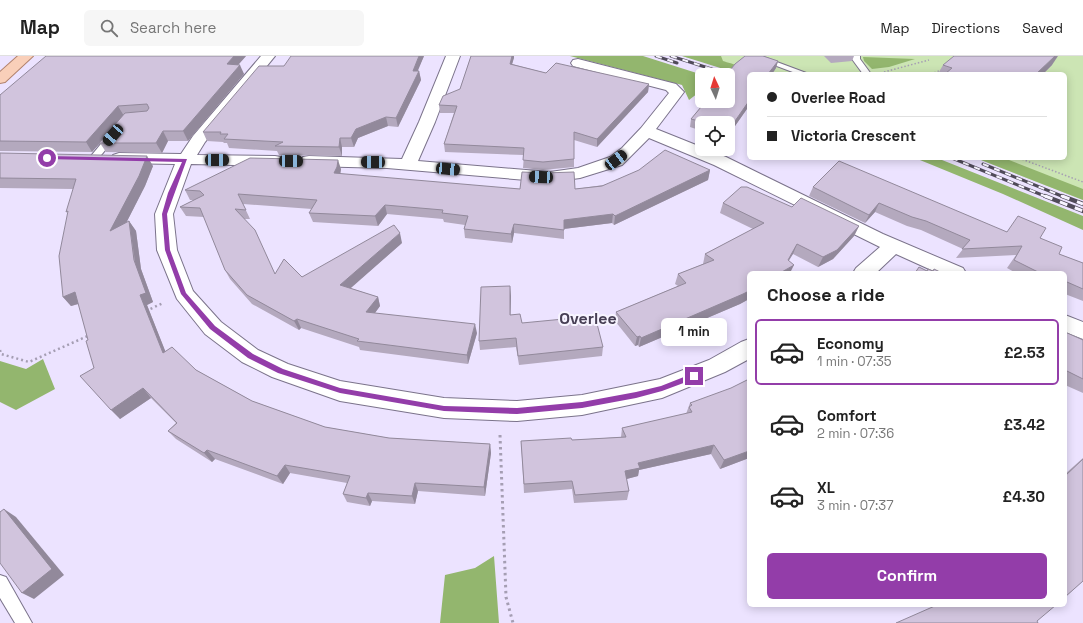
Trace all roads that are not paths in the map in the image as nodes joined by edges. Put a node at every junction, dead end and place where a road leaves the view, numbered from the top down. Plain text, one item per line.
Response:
1 (26, 56) edge
2 (268, 56) edge
3 (453, 56) edge
4 (754, 56) edge
5 (856, 56) edge
6 (578, 63) dead end
7 (799, 72) edge
8 (866, 72) edge
9 (0, 79) edge
10 (118, 130) edge
11 (647, 131) junction
12 (86, 158) joint
13 (185, 160) junction
14 (408, 164) junction
15 (894, 246) junction
16 (865, 271) edge
17 (951, 271) edge
18 (1067, 324) edge
19 (1083, 331) edge
20 (747, 349) edge
21 (0, 583) edge
22 (24, 623) edge

1 - 9 main road
2 - 13 street
3 - 14 street
4 - 7 lane
5 - 8 lane
6 - 11 street
10 - 12 lane
11 - 14 street
11 - 15 street
12 - 13 street
13 - 14 street
13 - 20 street
15 - 16 street
15 - 17 street
18 - 19 street
21 - 22 lane

